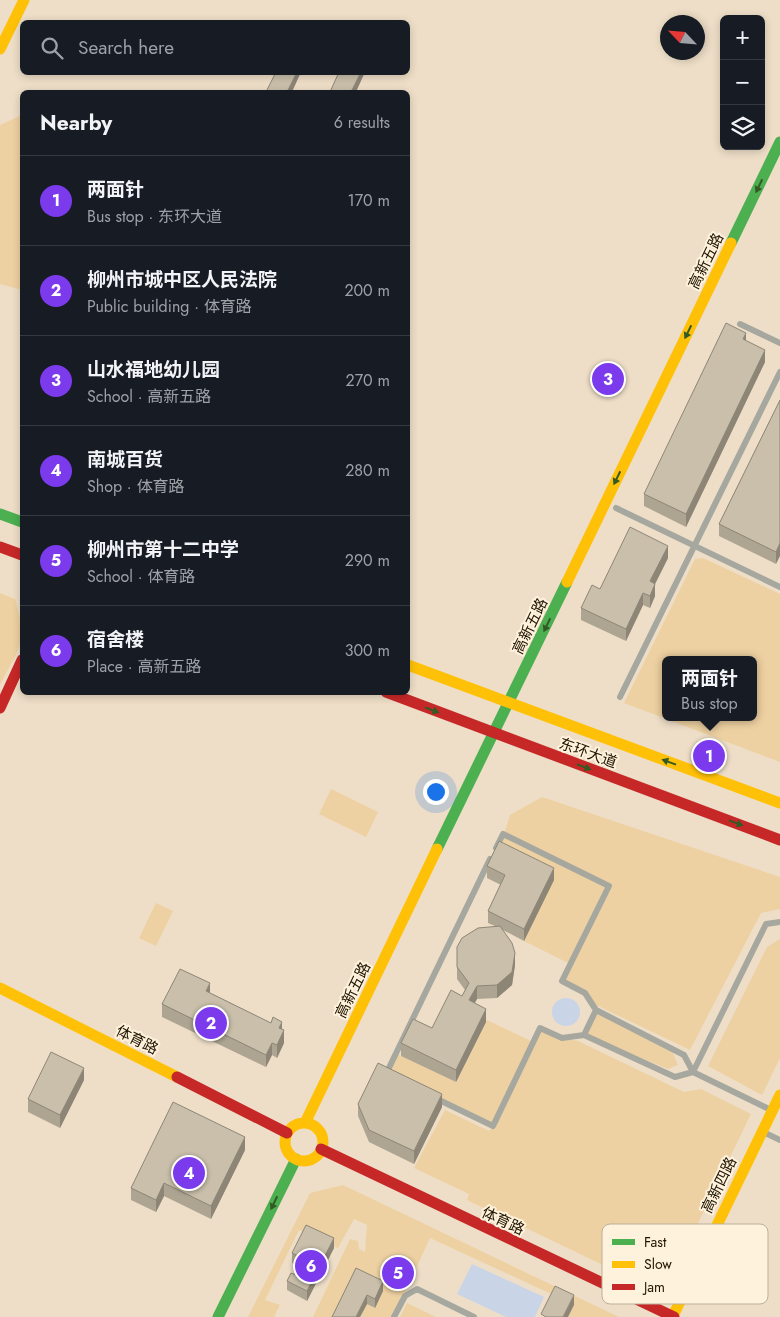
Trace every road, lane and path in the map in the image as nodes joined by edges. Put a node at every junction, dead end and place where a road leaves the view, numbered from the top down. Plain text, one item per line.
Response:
1 (24, 0) edge
2 (0, 50) edge
3 (780, 142) edge
4 (740, 324) dead end
5 (780, 343) edge
6 (780, 372) edge
7 (681, 375) dead end
8 (616, 508) junction
9 (0, 514) edge
10 (20, 521) edge
11 (0, 546) edge
12 (694, 546) junction
13 (20, 554) edge
14 (780, 586) edge
15 (20, 664) edge
16 (410, 666) edge
17 (394, 695) edge
18 (620, 697) dead end
19 (514, 704) junction
20 (0, 708) edge
21 (499, 736) junction
22 (780, 803) edge
23 (780, 840) edge
24 (780, 922) edge
25 (0, 988) edge
26 (596, 1010) junction
27 (584, 1035) junction
28 (693, 1072) junction
29 (393, 1078) edge
30 (426, 1094) edge
31 (780, 1095) edge
32 (773, 1110) junction
33 (310, 1125) junction
34 (762, 1132) junction
35 (286, 1133) junction
36 (780, 1140) edge
37 (321, 1149) junction
38 (302, 1160) junction
39 (718, 1224) edge
40 (602, 1283) edge
41 (244, 1291) dead end
42 (648, 1304) edge
43 (680, 1304) edge
44 (674, 1316) edge
45 (218, 1317) edge
46 (394, 1317) edge
47 (474, 1317) edge

1 - 2 main road
3 -> 19 main road, 高新五路
4 - 5 lane
6 - 12 lane
7 - 8 main road, 高新五路
8 - 12 lane
8 - 19 main road, 高新五路
9 - 10 main road
11 - 13 main road
12 - 14 lane
12 - 18 lane
15 - 20 main road
16 - 19 main road, 东环大道
17 -> 21 main road, 东环大道
19 - 21 main road, 高新五路
22 -> 19 main road, 东环大道
21 -> 23 main road, 东环大道
21 - 33 main road, 高新五路
24 - 28 lane
25 - 35 main road, 体育路
26 - 27 lane
26 - 28 lane
26 - 29 lane
27 - 28 lane
27 - 30 lane
28 - 32 lane
31 - 32 main road, 高新四路
32 - 34 main road, 高新四路
33 - 35 main road
33 - 37 main road
34 - 36 lane
34 - 39 main road, 高新四路
35 - 38 main road
37 - 38 main road
37 - 40 main road, 体育路
38 - 41 main road
38 -> 45 main road
42 - 44 main road, 体育路
43 - 44 main road, 高新四路
46 - 47 lane

